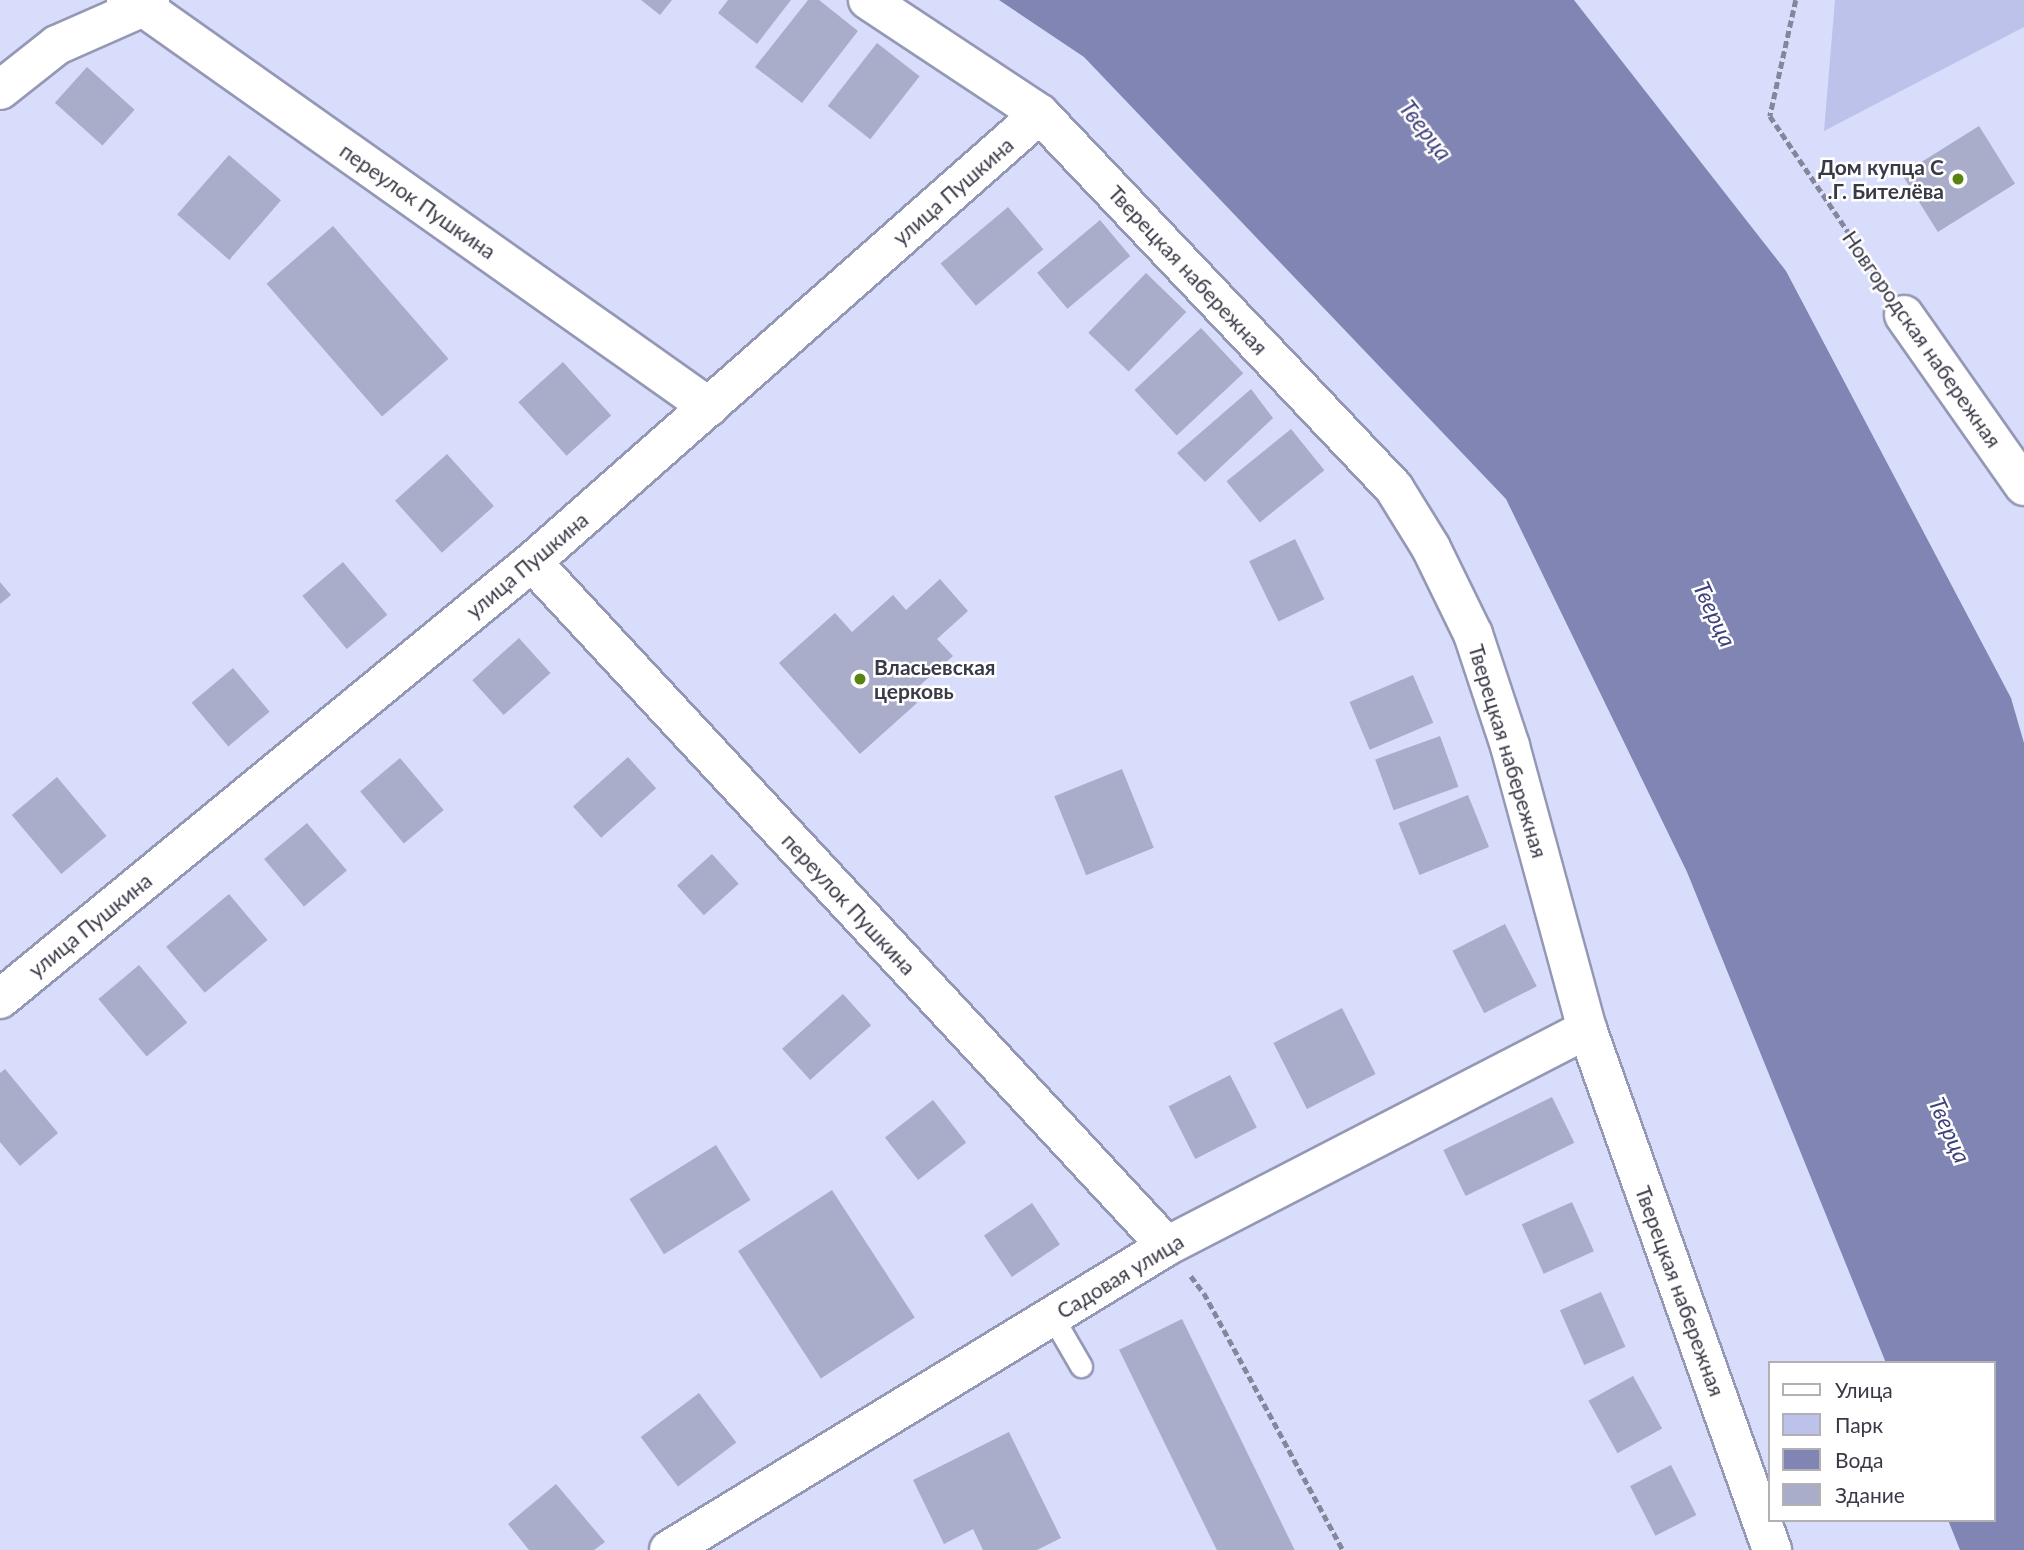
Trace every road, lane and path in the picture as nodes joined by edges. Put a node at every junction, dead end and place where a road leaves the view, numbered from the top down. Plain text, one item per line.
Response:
1 (868, 0) edge
2 (1796, 0) edge
3 (140, 2) edge
4 (0, 90) edge
5 (1040, 114) junction
6 (1904, 315) joint
7 (709, 407) junction
8 (2024, 486) edge
9 (532, 562) junction
10 (0, 999) edge
11 (1587, 1029) junction
12 (1167, 1246) junction
13 (1052, 1317) junction
14 (1081, 1366) dead end
15 (669, 1550) edge
16 (1343, 1550) edge
17 (1772, 1550) edge

1 - 5 street, Тверецкая набережная
2 - 6 path, Новгородская набережная
3 - 4 street
3 - 7 street, переулок Пушкина
5 - 7 street, улица Пушкина
5 - 11 street, Тверецкая набережная
6 - 8 street, Новгородская набережная
7 - 9 street, улица Пушкина
9 - 10 street, улица Пушкина
9 - 12 street, переулок Пушкина
11 - 12 street, Садовая улица
11 - 17 street, Тверецкая набережная
12 - 13 street, Садовая улица
12 - 16 path
13 - 14 lane
13 - 15 street, Садовая улица

